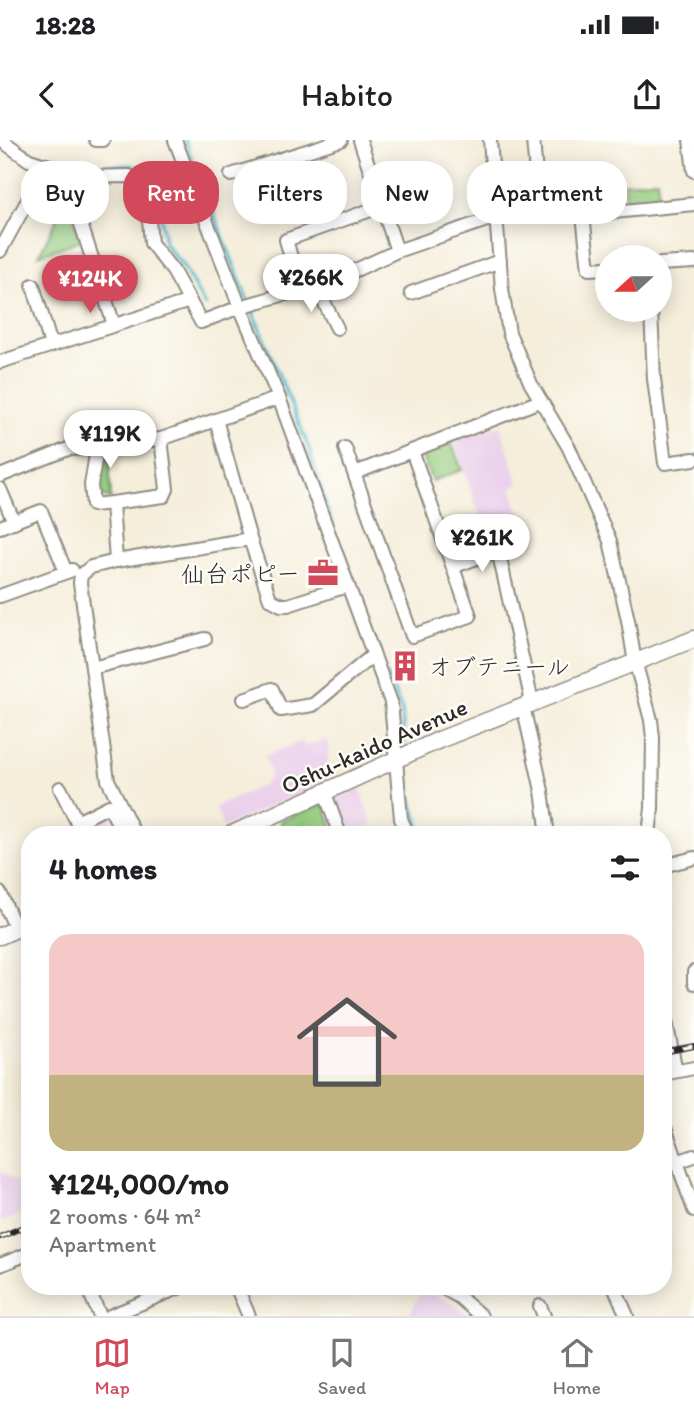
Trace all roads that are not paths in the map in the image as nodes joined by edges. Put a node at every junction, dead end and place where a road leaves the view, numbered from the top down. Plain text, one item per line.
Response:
1 (2, 140) edge
2 (96, 140) edge
3 (103, 140) edge
4 (175, 140) edge
5 (341, 140) edge
6 (360, 140) edge
7 (491, 140) edge
8 (533, 140) edge
9 (690, 140) edge
10 (33, 161) edge
11 (367, 161) edge
12 (492, 161) edge
13 (535, 161) edge
14 (694, 171) edge
15 (231, 175) dead end
16 (109, 176) edge
17 (694, 204) edge
18 (627, 210) edge
19 (21, 213) edge
20 (361, 213) edge
21 (81, 224) edge
22 (388, 224) edge
23 (481, 224) edge
24 (496, 224) edge
25 (584, 224) edge
26 (0, 251) edge
27 (397, 251) junction
28 (500, 261) junction
29 (694, 262) edge
30 (672, 263) edge
31 (595, 269) edge
32 (33, 285) dead end
33 (316, 286) junction
34 (301, 291) junction
35 (411, 293) dead end
36 (190, 301) junction
37 (248, 306) junction
38 (652, 322) edge
39 (114, 325) junction
40 (337, 328) dead end
41 (51, 345) junction
42 (0, 362) edge
43 (279, 398) junction
44 (540, 401) junction
45 (216, 420) junction
46 (161, 439) junction
47 (97, 448) junction
48 (345, 448) dead end
49 (412, 451) junction
50 (694, 459) edge
51 (355, 473) junction
52 (0, 476) edge
53 (0, 489) edge
54 (111, 503) junction
55 (13, 522) junction
56 (0, 527) edge
57 (250, 540) junction
58 (116, 561) junction
59 (91, 567) junction
60 (453, 567) junction
61 (66, 572) junction
62 (347, 586) junction
63 (0, 596) edge
64 (205, 639) dead end
65 (694, 639) edge
66 (373, 655) junction
67 (635, 662) junction
68 (92, 668) junction
69 (244, 699) dead end
70 (528, 704) junction
71 (394, 760) junction
72 (60, 788) dead end
73 (325, 793) junction
74 (119, 826) edge
75 (131, 826) edge
76 (250, 826) edge
77 (337, 826) edge
78 (404, 826) edge
79 (547, 826) edge
80 (650, 826) edge
81 (694, 858) edge
82 (672, 864) edge
83 (0, 893) edge
84 (21, 923) edge
85 (21, 927) edge
86 (0, 936) edge
87 (694, 972) edge
88 (694, 983) edge
89 (694, 1068) edge
90 (672, 1073) edge
91 (672, 1148) edge
92 (694, 1156) edge
93 (677, 1162) junction
94 (694, 1209) edge
95 (21, 1257) edge
96 (0, 1265) edge
97 (92, 1295) edge
98 (161, 1295) edge
99 (240, 1295) edge
100 (456, 1295) edge
101 (618, 1295) edge
102 (100, 1316) edge
103 (110, 1316) edge
104 (249, 1316) edge
105 (481, 1316) edge
106 (627, 1316) edge

1 - 10 street
2 - 3 street
4 - 37 street
5 - 15 street
6 - 11 street
7 - 12 street
8 - 13 street
9 - 14 street
16 - 36 street
17 - 18 street
19 - 26 street
20 - 34 street
21 - 39 street
22 - 27 street
23 - 27 street
24 - 28 street
25 - 31 street
27 - 33 street
28 - 35 street
28 - 44 street
29 - 30 street
32 - 41 street
33 - 34 street
33 - 40 street
34 - 37 street
36 - 37 street
36 - 39 street
37 - 43 street
38 - 50 street
39 - 41 street
41 - 42 street
43 - 45 street
43 - 62 street
44 - 49 street
44 - 67 street
45 - 46 street
45 - 57 street
46 - 47 street
46 - 54 street
47 - 52 street
47 - 54 street
48 - 51 street
49 - 51 street
49 - 60 street
51 - 60 street
53 - 55 street
54 - 58 street
55 - 56 street
55 - 61 street
57 - 58 street
57 - 62 street
58 - 59 street
59 - 61 street
59 - 68 street
60 - 70 street
61 - 63 street
62 - 66 street
64 - 68 street
65 - 67 main road, Oshu-kaido Avenue
66 - 69 street
66 - 71 street
67 - 70 main road, Oshu-kaido Avenue
67 - 80 street
68 - 75 street
70 - 71 main road, Oshu-kaido Avenue
70 - 79 street
71 - 73 main road, Oshu-kaido Avenue
71 - 78 street
72 - 74 street
73 - 76 main road, Oshu-kaido Avenue
73 - 77 street
81 - 82 street
83 - 84 street
85 - 86 main road
87 - 88 street
89 - 90 street
91 - 93 street
92 - 93 street
93 - 94 street
95 - 96 street
97 - 102 street
98 - 103 street
99 - 104 street
100 - 105 street
101 - 106 street

